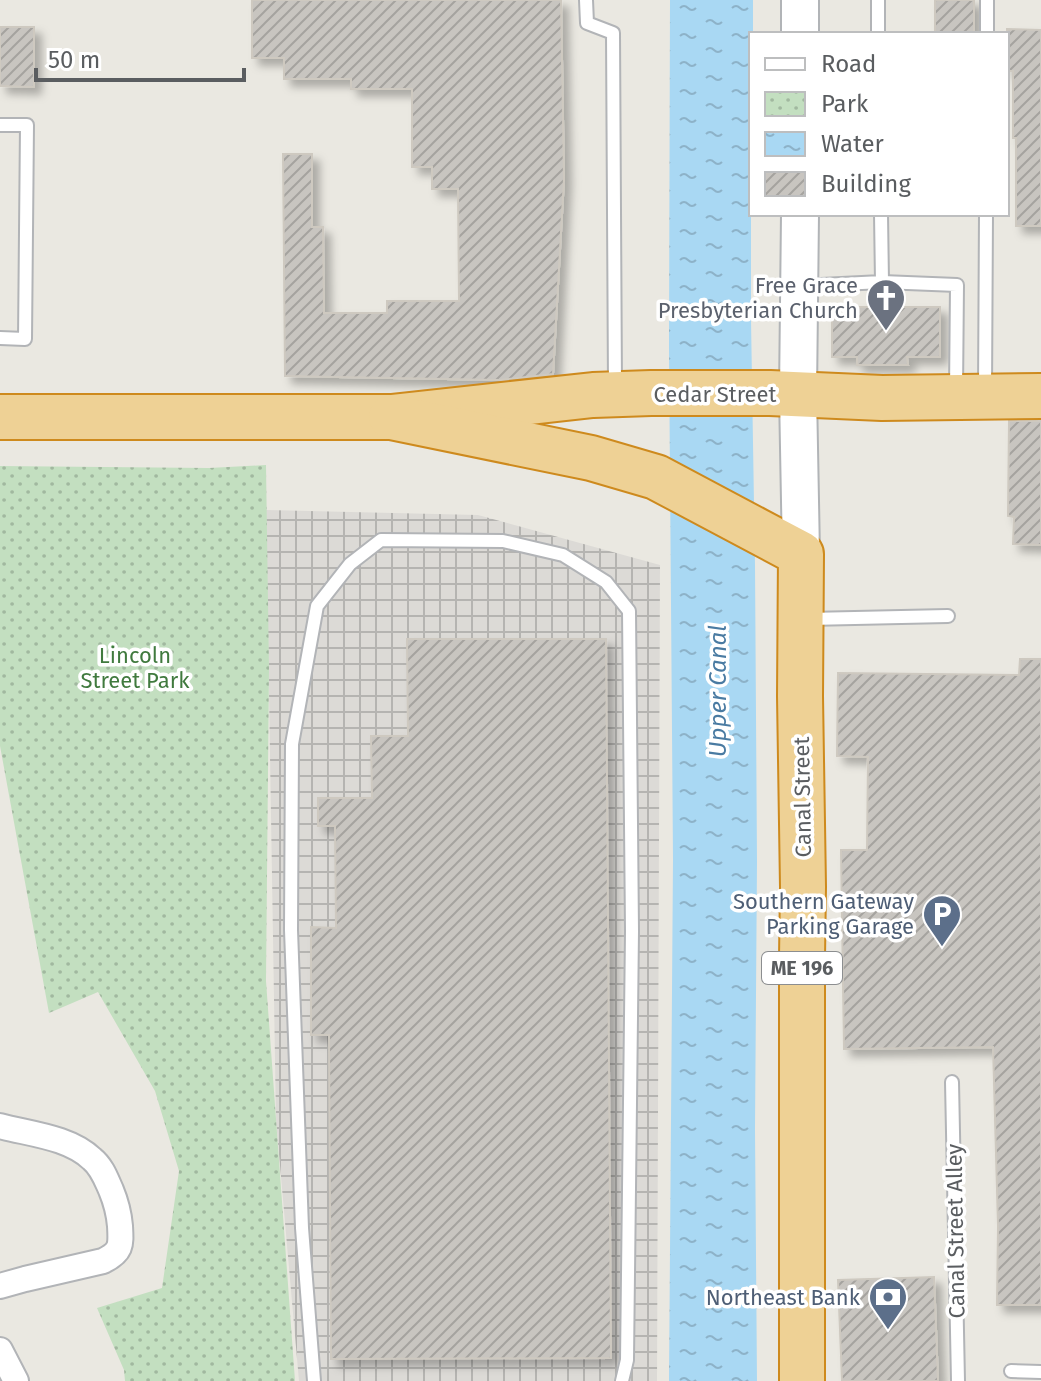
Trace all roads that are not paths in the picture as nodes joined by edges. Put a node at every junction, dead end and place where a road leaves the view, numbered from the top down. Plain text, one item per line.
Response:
1 (586, 0) edge
2 (800, 0) edge
3 (878, 0) edge
4 (987, 0) edge
5 (800, 32) edge
6 (878, 32) edge
7 (987, 32) edge
8 (0, 125) edge
9 (800, 216) edge
10 (881, 216) edge
11 (986, 216) edge
12 (882, 282) junction
13 (800, 286) junction
14 (0, 338) edge
15 (784, 393) junction
16 (633, 394) junction
17 (1041, 396) edge
18 (971, 397) junction
19 (0, 417) edge
20 (391, 417) junction
21 (786, 545) junction
22 (948, 616) dead end
23 (801, 620) junction
24 (952, 1082) dead end
25 (0, 1126) edge
26 (0, 1286) edge
27 (0, 1350) edge
28 (1011, 1371) dead end
29 (1041, 1372) edge
30 (16, 1381) edge
31 (314, 1381) edge
32 (622, 1381) edge
33 (802, 1381) edge
34 (958, 1381) edge

1 - 16 lane
2 - 5 main road
3 - 6 lane
4 - 7 lane
8 - 14 lane
9 - 13 main road, Canal Street / ME 196
10 - 12 lane
11 - 18 lane
12 - 13 lane
12 - 18 lane
13 - 15 main road, Canal Street / ME 196
15 - 16 highway, Cedar Street
15 - 18 highway, Cedar Street
15 - 21 main road, Canal Street / ME 196
16 - 20 highway, Cedar Street
17 - 18 highway, Cedar Street
19 - 20 highway, Cedar Street
20 - 21 highway, Cedar Street
21 - 23 highway, Canal Street / ME 196
22 - 23 lane
23 - 33 highway, Canal Street / ME 196
24 - 34 lane, Canal Street Alley
25 - 26 street
27 - 30 street
28 - 29 lane
31 - 32 lane

